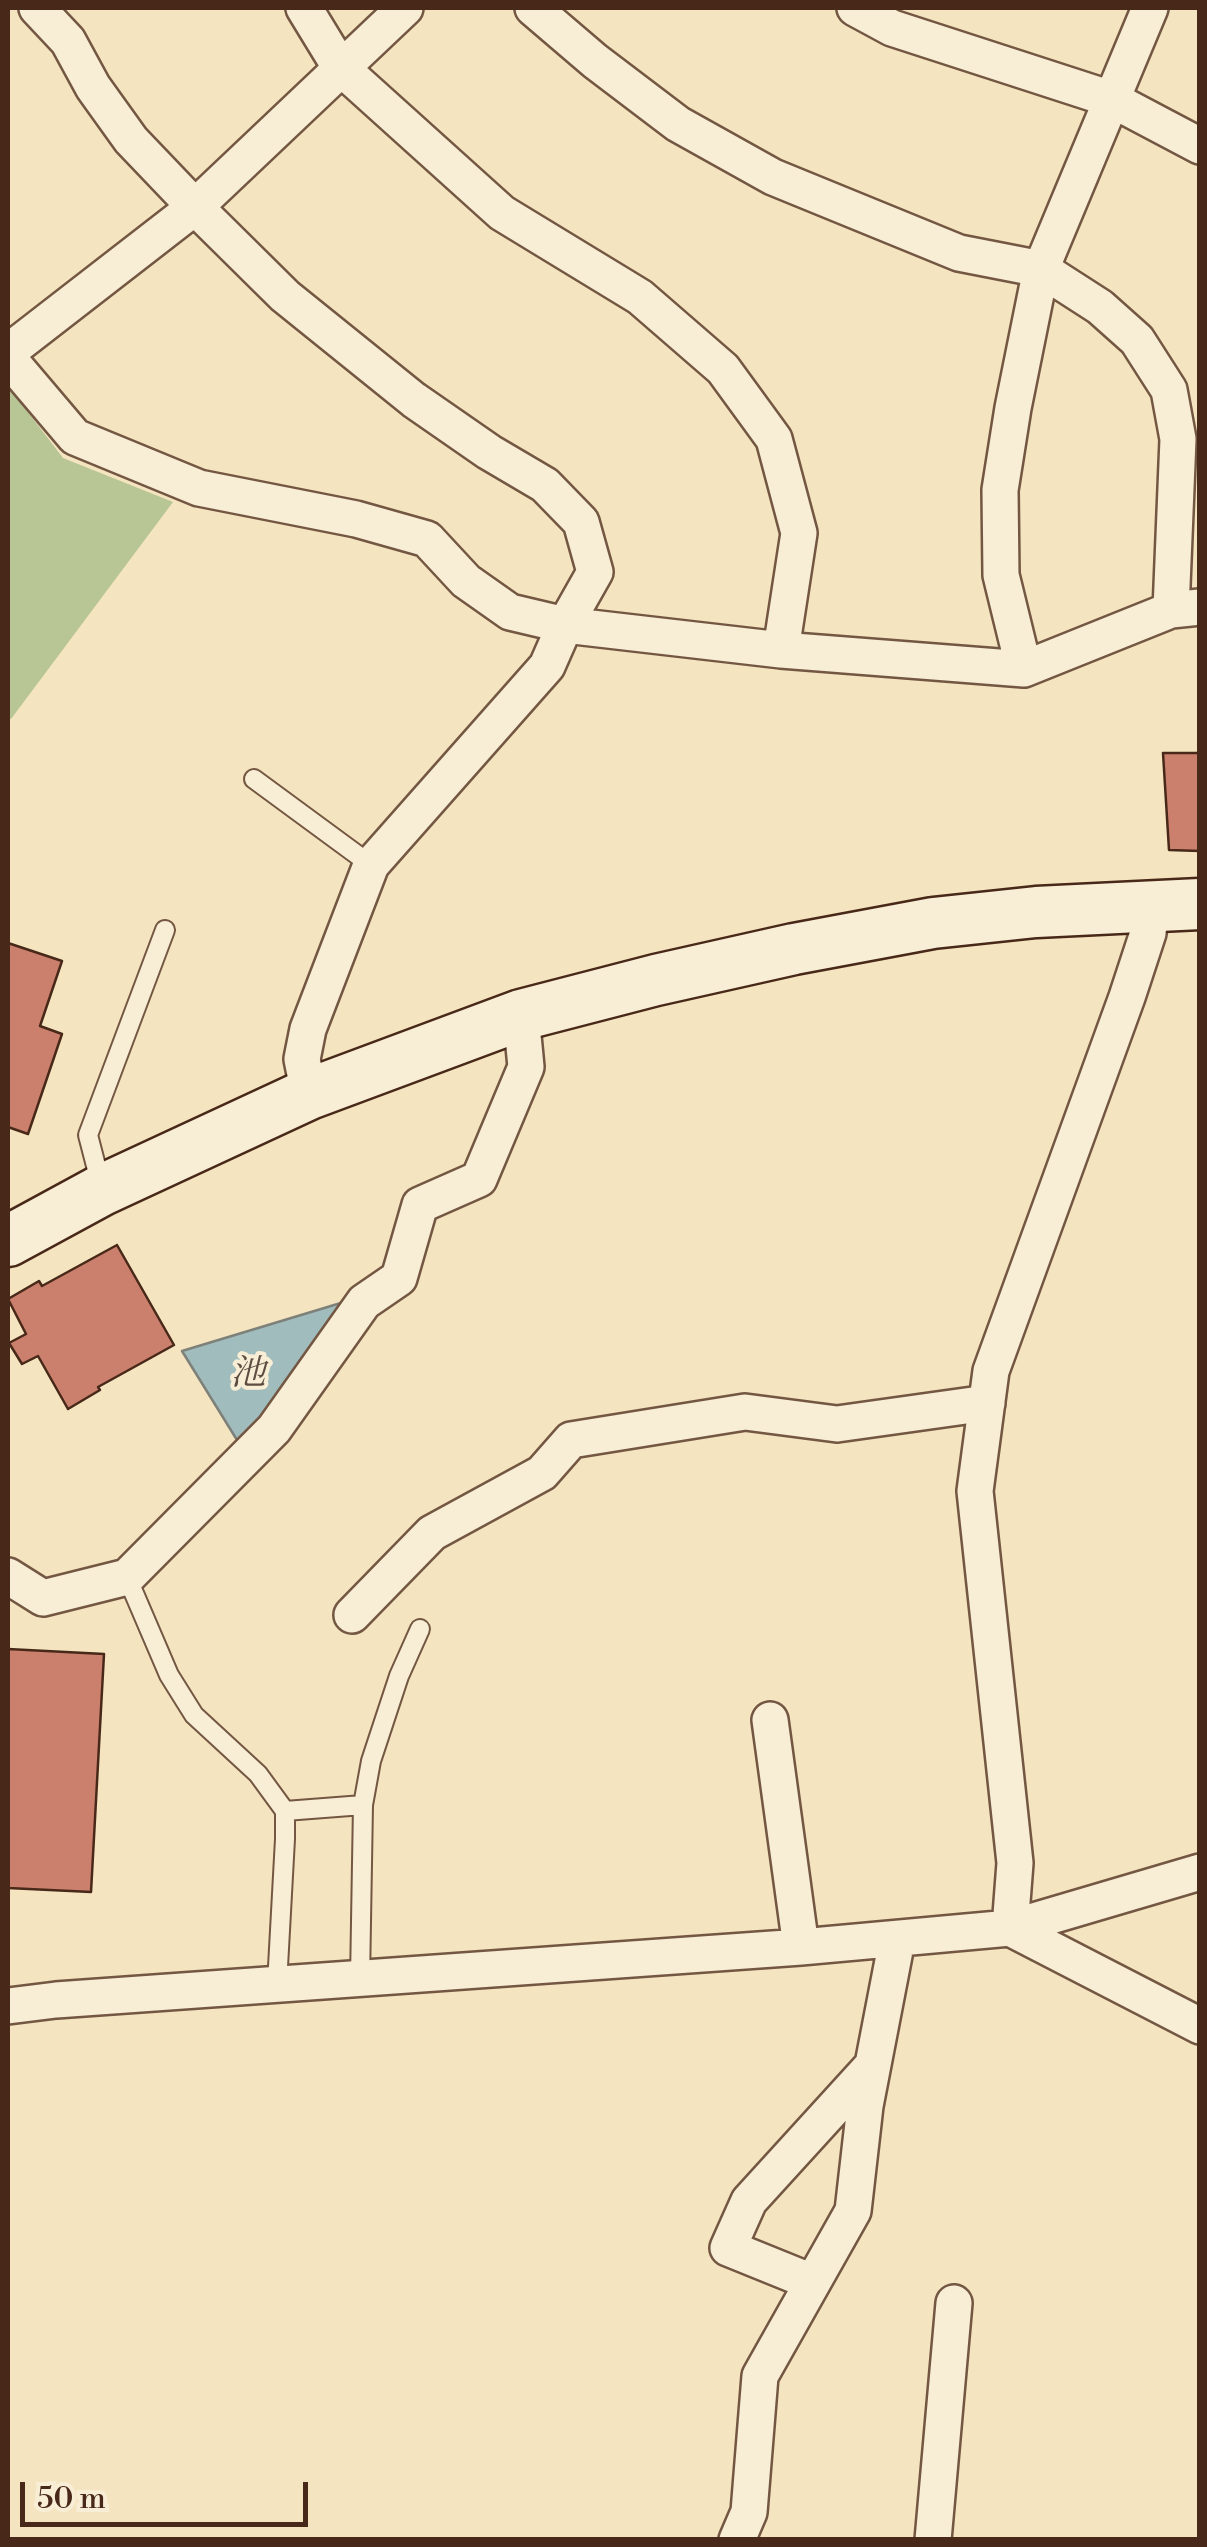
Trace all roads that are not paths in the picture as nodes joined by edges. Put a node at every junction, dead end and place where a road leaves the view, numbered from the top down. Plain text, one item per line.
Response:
1 (37, 8) edge
2 (304, 8) edge
3 (405, 8) edge
4 (533, 8) edge
5 (855, 8) edge
6 (1150, 8) edge
7 (340, 67) junction
8 (1111, 100) junction
9 (1200, 146) edge
10 (195, 207) junction
11 (1041, 268) junction
12 (8, 355) edge
13 (1186, 609) edge
14 (565, 625) junction
15 (781, 650) junction
16 (1024, 669) junction
17 (254, 779) dead end
18 (371, 865) junction
19 (1175, 905) edge
20 (165, 930) dead end
21 (521, 1015) junction
22 (308, 1094) junction
23 (102, 1190) junction
24 (8, 1240) edge
25 (987, 1403) junction
26 (8, 1576) edge
27 (128, 1578) junction
28 (352, 1615) dead end
29 (420, 1629) dead end
30 (770, 1720) dead end
31 (363, 1805) junction
32 (285, 1812) junction
33 (1200, 1872) edge
34 (1010, 1928) junction
35 (897, 1940) junction
36 (801, 1947) junction
37 (360, 1980) junction
38 (277, 1985) junction
39 (8, 2006) edge
40 (1200, 2026) edge
41 (873, 2065) junction
42 (812, 2282) junction
43 (954, 2303) dead end
44 (737, 2540) edge
45 (933, 2540) edge

1 - 10 street
2 - 7 street
3 - 7 street
4 - 11 street
5 - 8 street
6 - 8 street
7 - 10 street
7 - 15 street
8 - 9 street
8 - 11 street
10 - 12 street
10 - 14 street
11 - 13 street
11 - 16 street
12 - 14 street
13 - 16 street
14 - 15 street
14 - 18 street
15 - 16 street
17 - 18 lane
18 - 22 street
19 - 21 street
19 - 25 street
20 - 23 lane
21 - 22 street
21 - 27 street
22 - 23 street
23 - 24 street
25 - 28 street
25 - 34 street
26 - 27 street
27 - 32 lane
29 - 31 lane
30 - 36 street
31 - 32 lane
31 - 37 lane
32 - 38 lane
33 - 34 street
34 - 35 street
34 - 40 street
35 - 36 street
35 - 41 street
36 - 37 street
37 - 38 street
38 - 39 street
41 - 42 street
41 - 42 street
42 - 44 street
43 - 45 street

